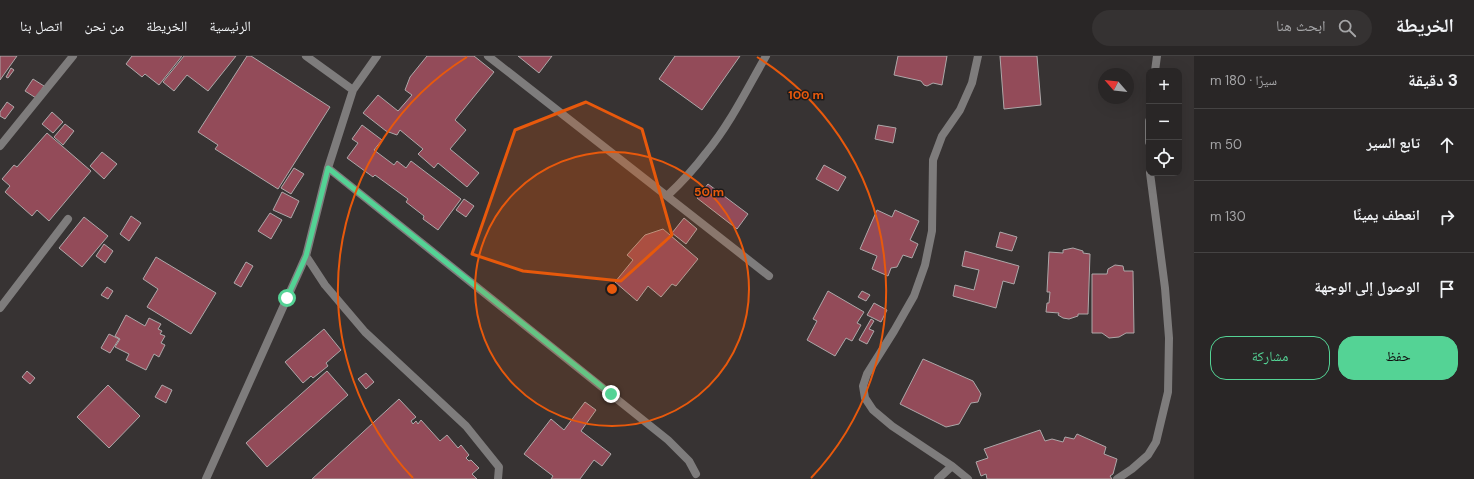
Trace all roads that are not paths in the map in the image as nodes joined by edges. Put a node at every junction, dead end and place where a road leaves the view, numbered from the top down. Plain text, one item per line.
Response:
1 (74, 56) edge
2 (306, 56) edge
3 (377, 56) edge
4 (488, 56) edge
5 (766, 56) edge
6 (978, 56) edge
7 (1157, 56) edge
8 (1155, 68) edge
9 (352, 90) junction
10 (0, 146) edge
11 (328, 168) junction
12 (1150, 176) edge
13 (667, 196) junction
14 (68, 218) dead end
15 (306, 256) junction
16 (769, 276) dead end
17 (0, 308) edge
18 (952, 466) junction
19 (696, 474) dead end
20 (206, 479) edge
21 (498, 479) edge
22 (938, 479) edge
23 (968, 479) edge
24 (1117, 479) edge

1 - 10 street
2 - 9 street
3 - 9 street
4 - 13 street
5 - 13 street
6 - 18 street
7 - 8 street
9 - 11 street
11 - 15 street
11 - 19 street
12 - 24 street
13 - 16 street
14 - 17 street
15 - 20 street
15 - 21 street
18 - 22 street
18 - 23 street

